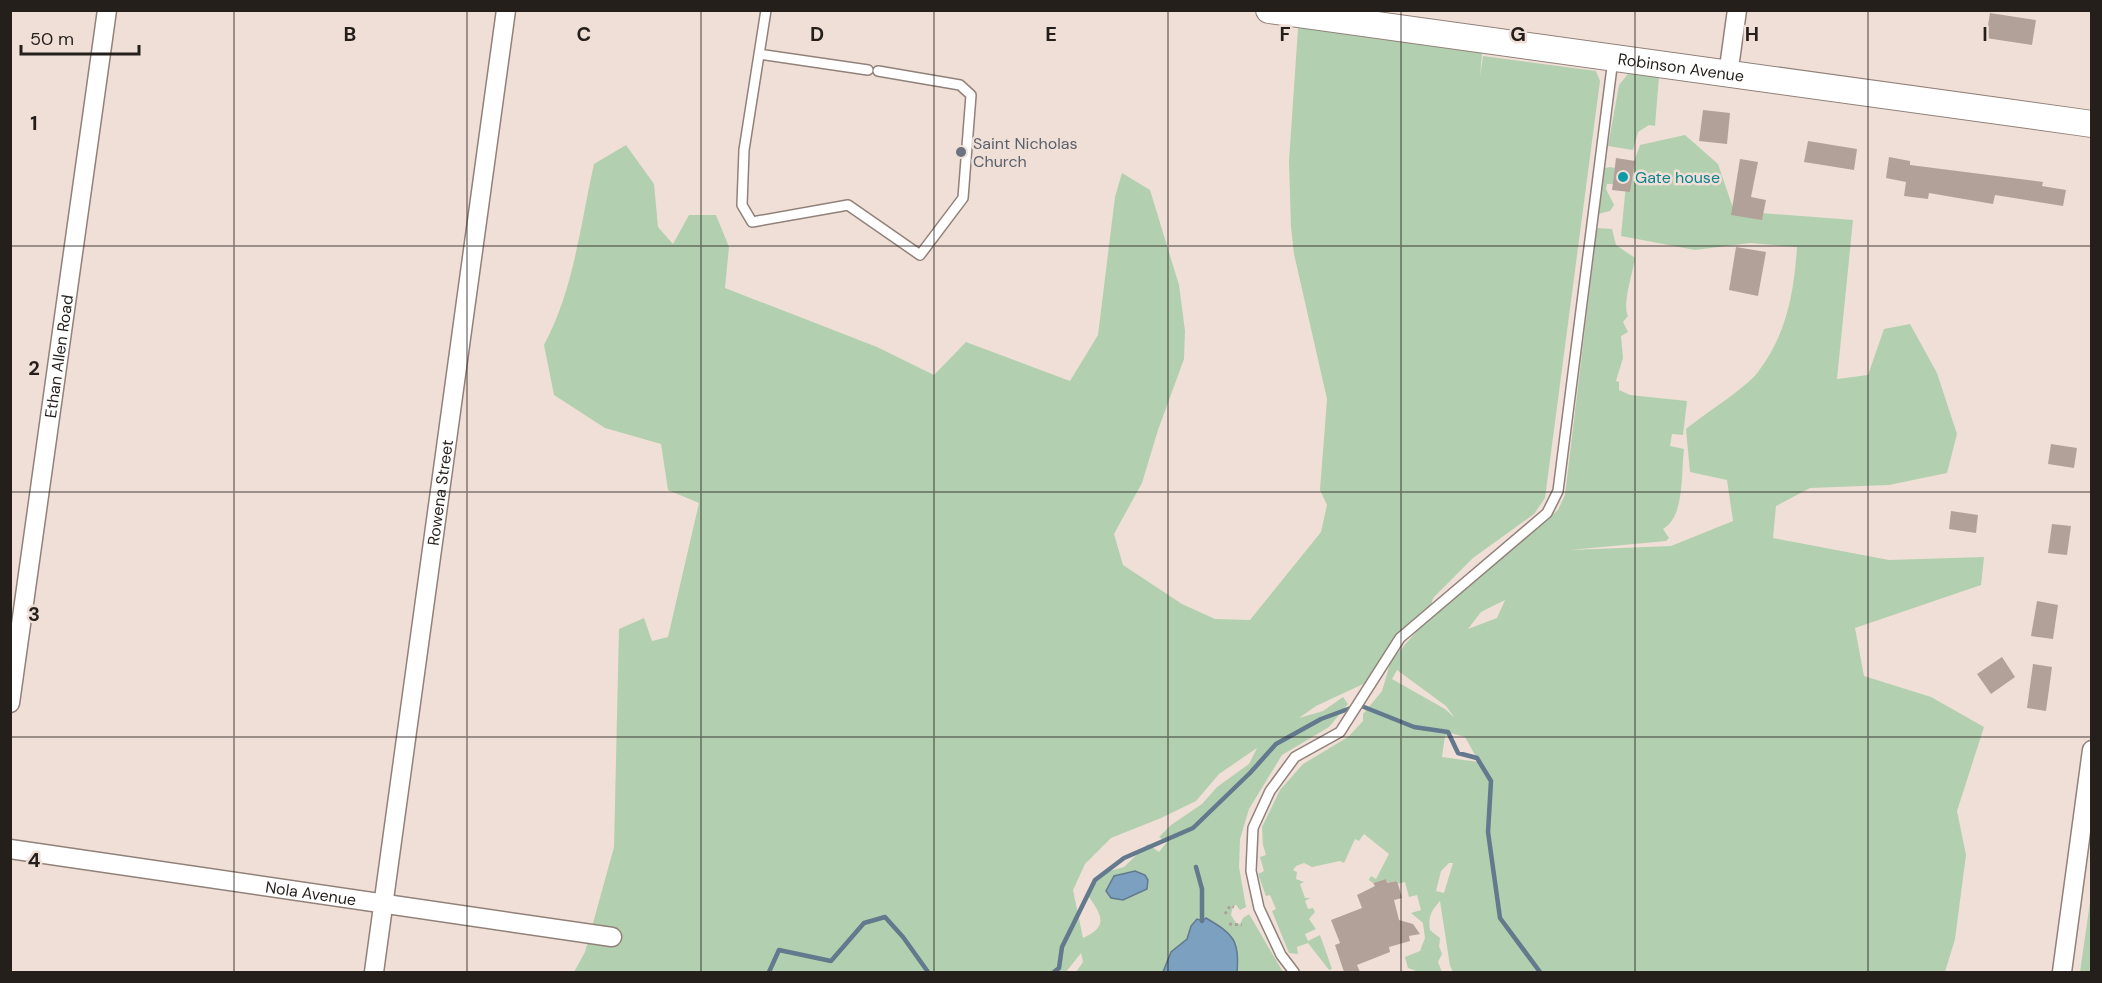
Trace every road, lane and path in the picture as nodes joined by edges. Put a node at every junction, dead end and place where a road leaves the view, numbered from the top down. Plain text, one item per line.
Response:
1 (107, 10) edge
2 (506, 10) edge
3 (766, 10) edge
4 (1269, 10) edge
5 (1737, 10) edge
6 (759, 54) junction
7 (1613, 59) junction
8 (1728, 75) junction
9 (2091, 124) edge
10 (10, 703) edge
11 (2091, 752) edge
12 (10, 849) edge
13 (382, 902) junction
14 (1234, 907) dead end
15 (1225, 914) dead end
16 (1229, 924) dead end
17 (1242, 925) dead end
18 (612, 937) dead end
19 (374, 972) edge
20 (1294, 972) edge
21 (2062, 972) edge

1 - 10 street, Ethan Allen Road
2 - 13 street, Rowena Street
3 - 6 lane
4 - 7 main road, Robinson Avenue
5 - 8 street
6 - 6 lane
7 - 8 main road, Robinson Avenue
7 - 20 lane
8 - 9 main road, Robinson Avenue
11 - 21 street
12 - 13 street, Nola Avenue
13 - 18 street, Nola Avenue
13 - 19 street, Rowena Street
14 - 15 path
16 - 17 path

